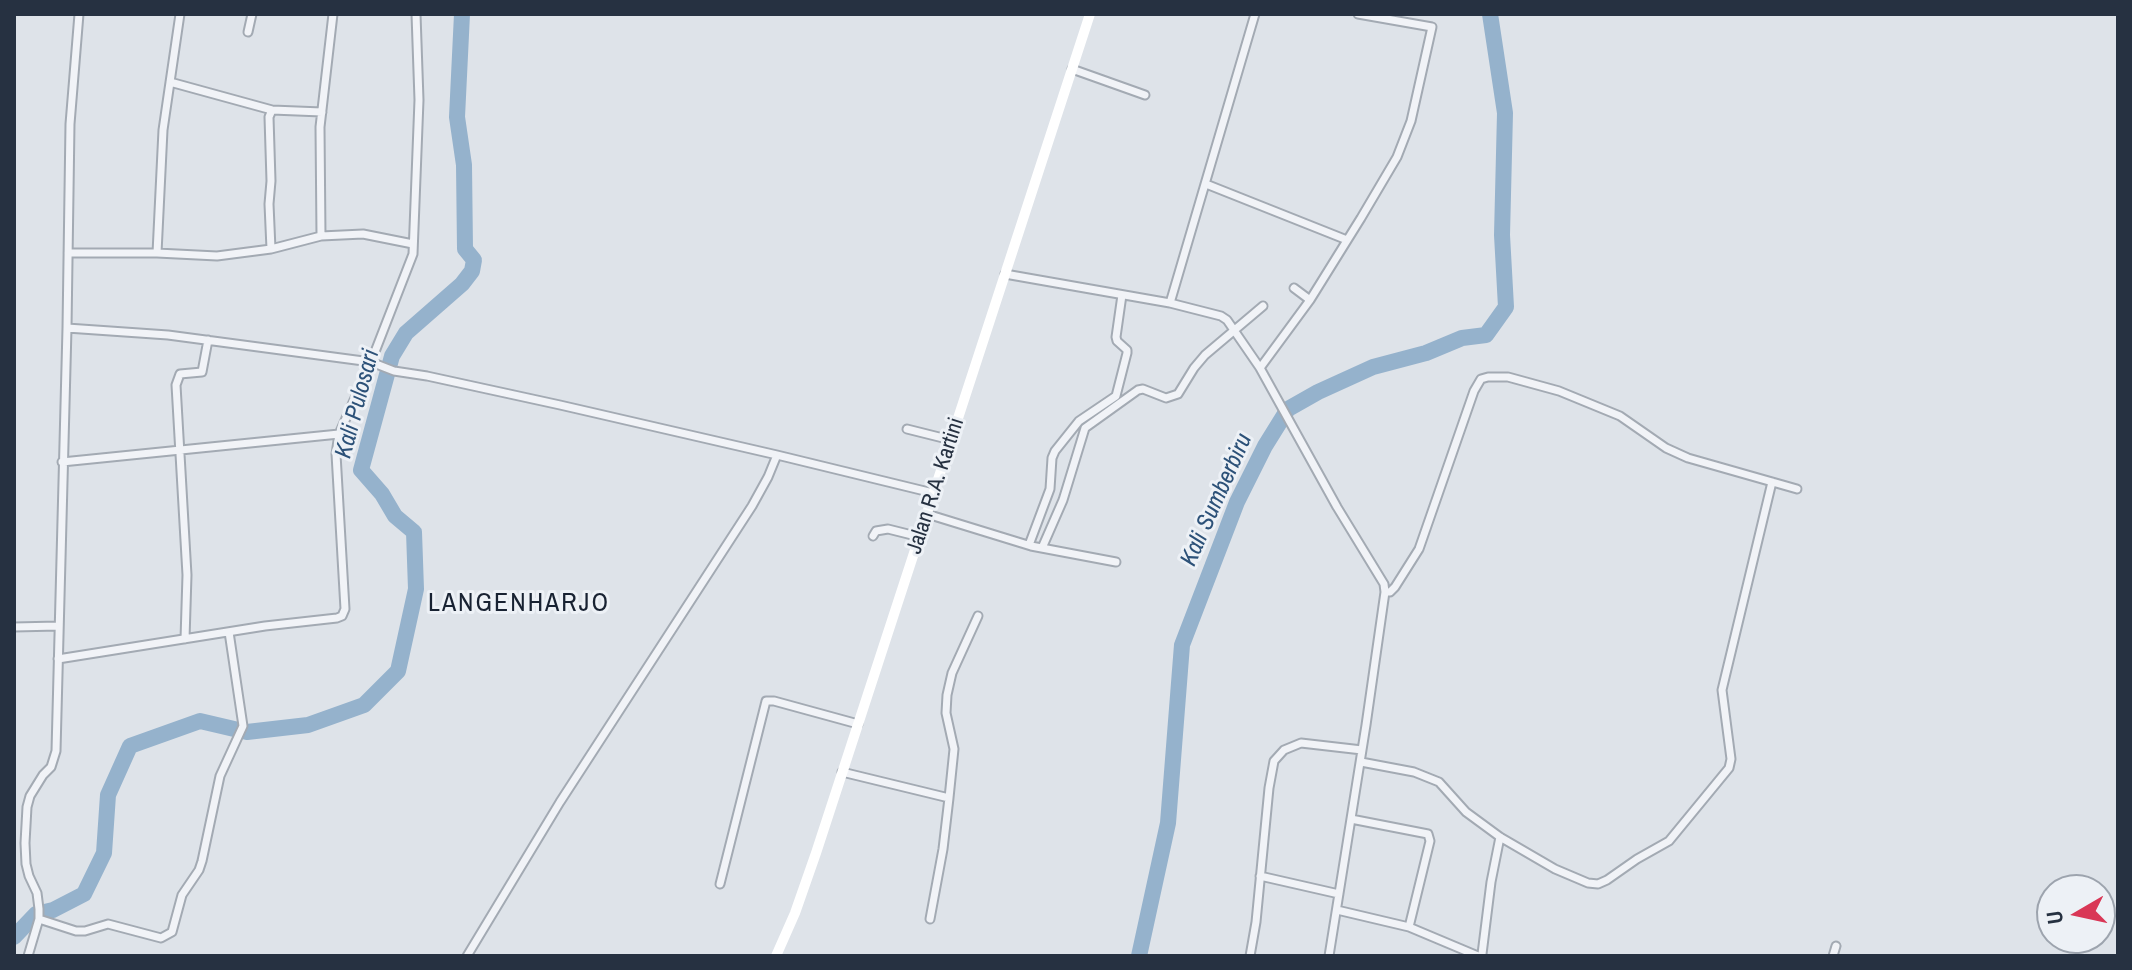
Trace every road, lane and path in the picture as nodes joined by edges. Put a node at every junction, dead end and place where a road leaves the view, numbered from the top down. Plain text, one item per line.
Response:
1 (79, 14) edge
2 (180, 14) edge
3 (252, 14) edge
4 (333, 14) edge
5 (416, 14) edge
6 (1090, 14) edge
7 (1255, 14) edge
8 (1358, 14) edge
9 (248, 32) dead end
10 (1072, 69) junction
11 (170, 82) junction
12 (1145, 95) dead end
13 (272, 110) junction
14 (322, 112) junction
15 (1206, 184) junction
16 (321, 236) junction
17 (1347, 240) junction
18 (413, 244) junction
19 (271, 249) junction
20 (68, 253) junction
21 (157, 253) junction
22 (1005, 274) junction
23 (1294, 288) dead end
24 (1122, 295) junction
25 (1308, 298) junction
26 (1170, 303) junction
27 (1263, 306) dead end
28 (1233, 327) junction
29 (67, 328) junction
30 (208, 340) junction
31 (371, 362) junction
32 (1260, 368) junction
33 (1079, 421) junction
34 (1085, 428) junction
35 (907, 429) dead end
36 (339, 434) junction
37 (951, 440) junction
38 (180, 449) junction
39 (777, 455) junction
40 (62, 462) junction
41 (1771, 483) junction
42 (1797, 489) dead end
43 (933, 493) junction
44 (927, 514) junction
45 (873, 536) dead end
46 (920, 537) junction
47 (1035, 546) junction
48 (1116, 562) dead end
49 (1385, 592) junction
50 (978, 616) dead end
51 (58, 626) junction
52 (14, 627) edge
53 (229, 632) junction
54 (185, 639) junction
55 (58, 659) junction
56 (858, 724) junction
57 (1362, 750) junction
58 (1361, 762) junction
59 (842, 772) junction
60 (949, 798) junction
61 (1351, 819) junction
62 (1500, 837) junction
63 (1260, 876) junction
64 (720, 884) dead end
65 (1339, 894) junction
66 (1337, 910) junction
67 (39, 915) junction
68 (930, 919) dead end
69 (1409, 927) junction
70 (1836, 946) dead end
71 (28, 956) edge
72 (467, 956) edge
73 (776, 956) edge
74 (1250, 956) edge
75 (1329, 956) edge
76 (1479, 956) edge
77 (1833, 956) edge

1 - 20 street
2 - 11 street
3 - 9 street
4 - 14 street
5 - 18 street
6 - 10 main road, Jalan R.A. Kartini
7 - 15 street
8 - 17 street
10 - 12 street
10 - 22 main road, Jalan R.A. Kartini
11 - 13 street
11 - 21 street
13 - 14 street
13 - 19 street
14 - 16 street
15 - 17 street
15 - 26 street
16 - 18 street
16 - 19 street
17 - 25 street
18 - 31 street
19 - 21 street
20 - 21 street
20 - 29 street
22 - 24 street
22 - 37 main road, Jalan R.A. Kartini
23 - 25 street
24 - 26 street
24 - 33 street
25 - 32 street
26 - 28 street
27 - 28 street
28 - 32 street
28 - 34 street
29 - 30 street
29 - 40 street
30 - 31 street
30 - 38 street
31 - 36 street
31 - 39 street
32 - 49 street
33 - 34 street
33 - 47 street
34 - 47 street
35 - 37 street
36 - 38 street
36 - 53 street
37 - 43 main road, Jalan R.A. Kartini
38 - 40 street
38 - 54 street
39 - 43 street
39 - 72 street
40 - 51 street
41 - 42 street
41 - 49 street
41 - 62 street
43 - 44 main road, Jalan R.A. Kartini
44 - 46 main road, Jalan R.A. Kartini
44 - 47 street
45 - 46 street
46 - 56 main road, Jalan R.A. Kartini
47 - 48 street
49 - 57 street
50 - 60 street
51 - 52 street
51 - 55 street
53 - 54 street
53 - 67 street
54 - 55 street
55 - 67 street
56 - 59 main road, Jalan R.A. Kartini
56 - 64 street
57 - 58 street
57 - 63 street
58 - 61 street
58 - 62 street
59 - 60 street
59 - 73 main road, Jalan R.A. Kartini
60 - 68 street
61 - 65 street
61 - 69 street
62 - 76 street
63 - 65 street
63 - 74 street
65 - 66 street
66 - 69 street
66 - 75 street
67 - 71 street
69 - 76 street
70 - 77 street

